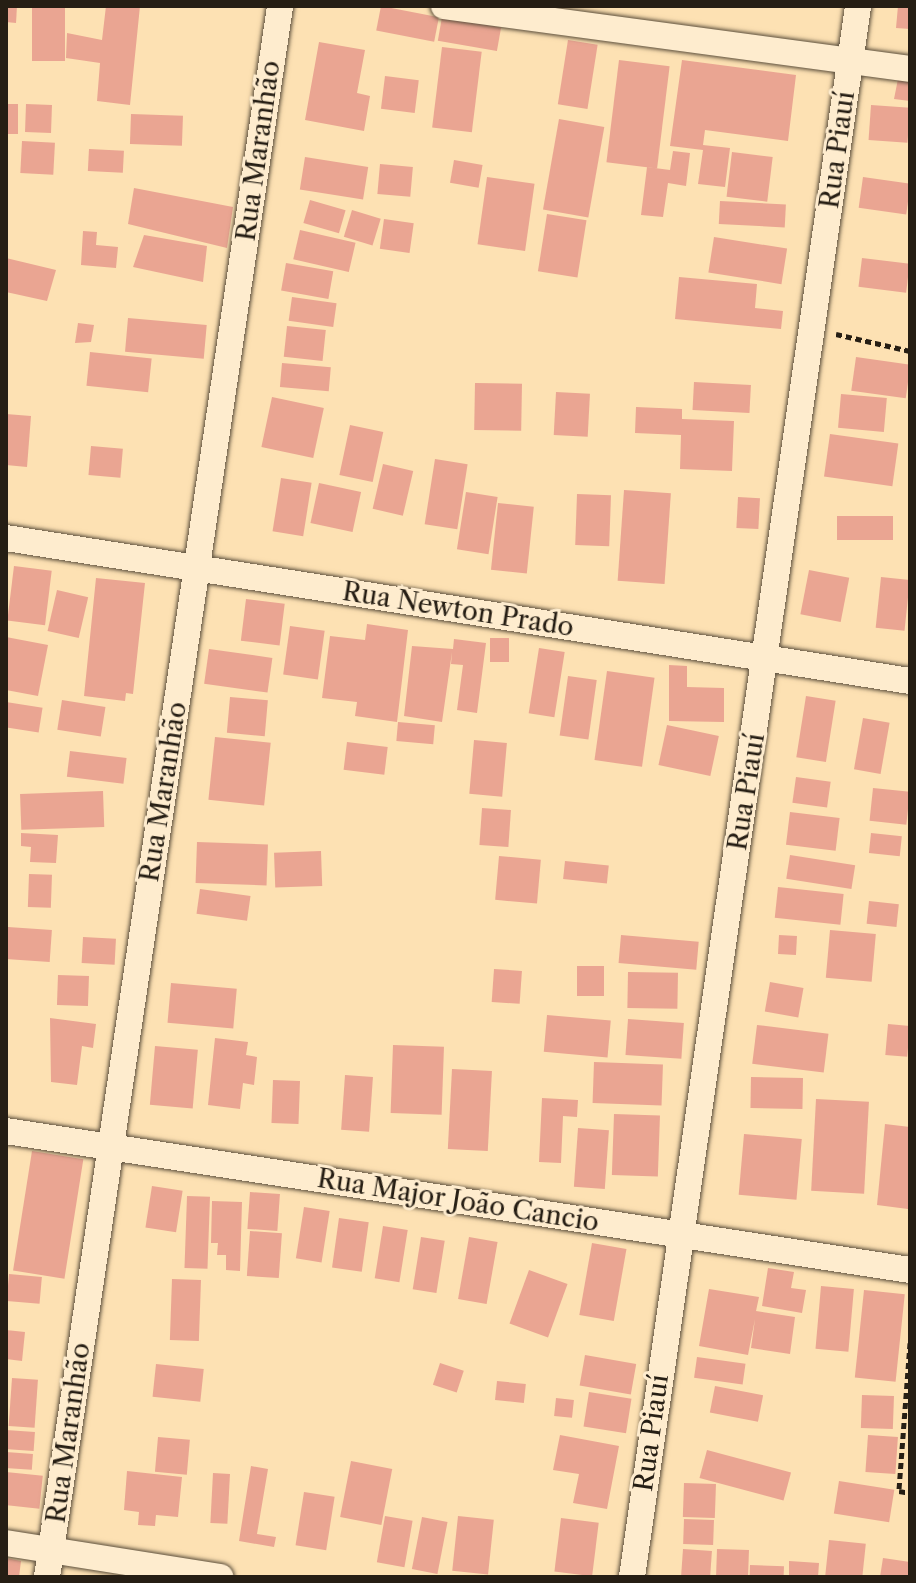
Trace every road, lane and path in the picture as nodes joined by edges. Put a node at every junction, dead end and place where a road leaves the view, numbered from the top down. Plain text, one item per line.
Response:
1 (280, 6) edge
2 (858, 6) edge
3 (460, 7) edge
4 (851, 60) junction
5 (910, 69) edge
6 (812, 328) junction
7 (910, 351) edge
8 (6, 538) edge
9 (197, 571) junction
10 (768, 657) junction
11 (910, 681) edge
12 (6, 1131) edge
13 (111, 1147) junction
14 (680, 1235) junction
15 (910, 1270) edge
16 (910, 1343) edge
17 (910, 1493) edge
18 (6, 1543) edge
19 (52, 1551) junction
20 (47, 1577) edge
21 (220, 1577) edge
22 (632, 1577) edge

1 - 9 street, Rua Maranhão
2 - 4 street, Rua Piauí
3 - 4 street
4 - 5 street
4 - 6 street, Rua Piauí
6 - 7 path
6 - 10 street, Rua Piauí
8 - 9 street, Rua Newton Prado
9 - 10 street, Rua Newton Prado
9 - 13 street, Rua Maranhão
10 - 11 street, Rua Newton Prado
10 - 14 street, Rua Piauí
12 - 13 street, Rua Major João Cancio
13 - 14 street, Rua Major João Cancio
13 - 19 street, Rua Maranhão
14 - 15 street, Rua Major João Cancio
14 - 22 street, Rua Piauí
16 - 17 path
18 - 19 street
19 - 20 street, Rua Maranhão
19 - 21 street

